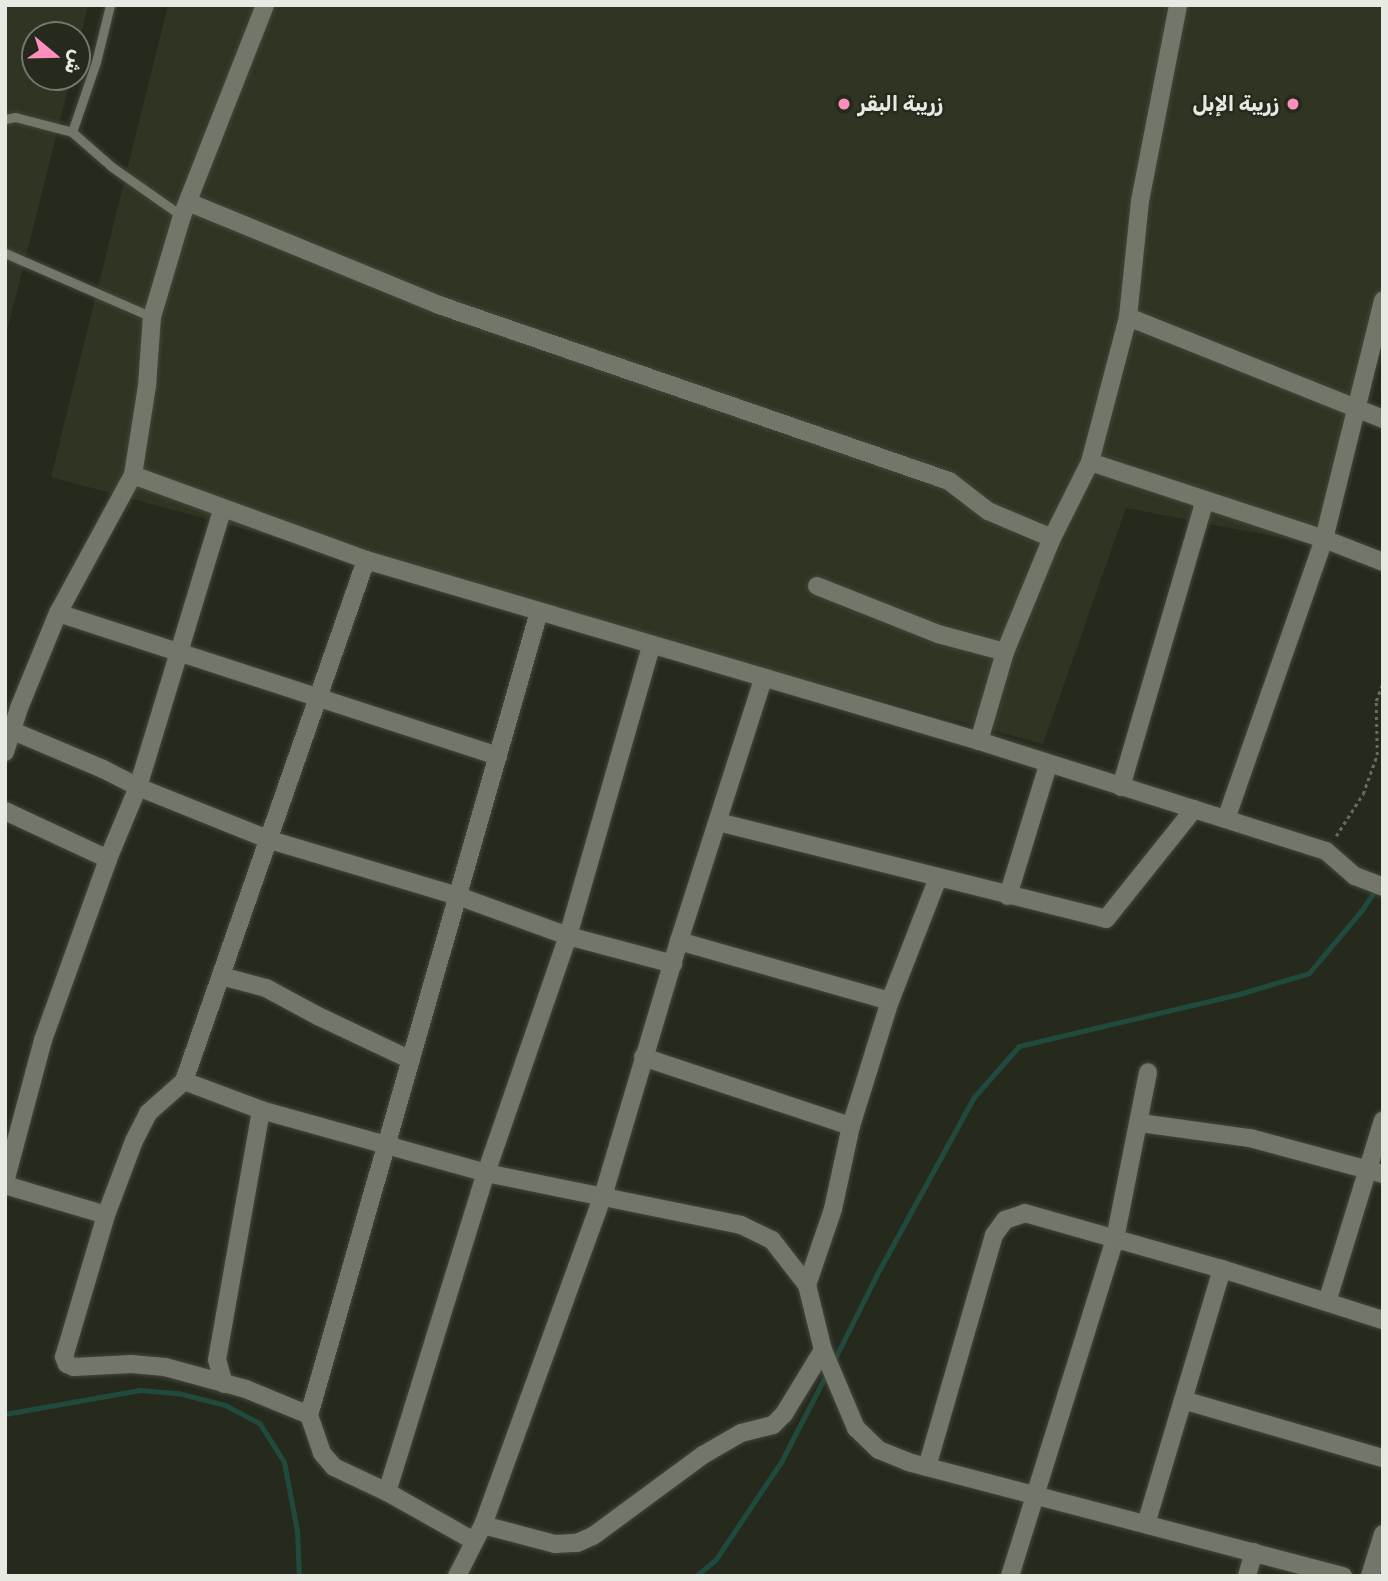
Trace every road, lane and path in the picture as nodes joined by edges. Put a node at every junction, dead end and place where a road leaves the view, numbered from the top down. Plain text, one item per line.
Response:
1 (110, 5) edge
2 (265, 5) edge
3 (1178, 5) edge
4 (5, 120) edge
5 (72, 132) junction
6 (185, 209) junction
7 (5, 253) edge
8 (1383, 300) edge
9 (152, 317) junction
10 (1128, 317) junction
11 (1356, 410) junction
12 (1383, 419) edge
13 (1090, 462) junction
14 (133, 475) junction
15 (1205, 500) junction
16 (222, 510) junction
17 (1052, 538) junction
18 (1324, 539) junction
19 (366, 559) junction
20 (1383, 562) edge
21 (817, 586) dead end
22 (539, 612) junction
23 (58, 613) junction
24 (651, 646) junction
25 (1005, 652) junction
26 (180, 653) junction
27 (763, 679) junction
28 (1383, 683) edge
29 (320, 698) junction
30 (12, 731) junction
31 (979, 741) junction
32 (5, 752) edge
33 (498, 756) junction
34 (1048, 765) junction
35 (138, 787) junction
36 (1121, 787) junction
37 (1194, 809) junction
38 (5, 811) edge
39 (1226, 819) junction
40 (718, 822) junction
41 (270, 840) junction
42 (1326, 851) junction
43 (108, 859) junction
44 (938, 878) junction
45 (1383, 887) edge
46 (1008, 896) junction
47 (458, 897) junction
48 (568, 936) junction
49 (679, 941) junction
50 (673, 964) junction
51 (221, 976) junction
52 (890, 1001) junction
53 (643, 1057) junction
54 (411, 1060) junction
55 (1148, 1072) dead end
56 (184, 1081) junction
57 (261, 1110) junction
58 (1383, 1120) edge
59 (1140, 1123) junction
60 (851, 1126) junction
61 (387, 1145) junction
62 (1376, 1172) edge
63 (486, 1173) junction
64 (5, 1184) edge
65 (603, 1196) junction
66 (106, 1215) junction
67 (1115, 1239) junction
68 (1222, 1269) junction
69 (807, 1285) junction
70 (1326, 1302) junction
71 (1383, 1320) edge
72 (823, 1350) junction
73 (224, 1384) junction
74 (1184, 1400) junction
75 (309, 1415) junction
76 (1383, 1458) edge
77 (927, 1467) junction
78 (387, 1492) junction
79 (1035, 1495) junction
80 (1146, 1524) junction
81 (478, 1533) junction
82 (1383, 1534) edge
83 (1254, 1552) junction
84 (457, 1576) edge
85 (1010, 1576) edge
86 (1247, 1576) edge
87 (1343, 1576) edge
88 (1370, 1576) edge

1 - 5 lane
2 - 6 street
3 - 10 street
4 - 5 lane
5 - 6 lane
6 - 9 street
6 - 17 street
7 - 9 lane
8 - 11 street
9 - 14 street
10 - 11 street
10 - 13 street
11 - 12 street
11 - 18 street
13 - 15 street
13 - 17 street
14 - 16 street
14 - 23 street
15 - 18 street
15 - 36 street
16 - 19 street
16 - 26 street
17 - 25 street
18 - 20 street
18 - 39 street
19 - 22 street
19 - 29 street
21 - 25 street
22 - 24 street
22 - 33 street
23 - 26 street
23 - 30 street
24 - 27 street
24 - 48 street
25 - 31 street
26 - 29 street
26 - 35 street
27 - 31 street
27 - 40 street
28 - 42 path
29 - 33 street
29 - 41 street
30 - 32 street
30 - 35 street
31 - 34 street
33 - 47 street
34 - 36 street
34 - 46 street
35 - 41 street
35 - 43 street
36 - 37 street
37 - 39 street
37 - 46 street
38 - 43 street
39 - 42 street
40 - 44 street
40 - 49 street
41 - 47 street
41 - 51 street
42 - 45 street
43 - 64 street
44 - 46 street
44 - 52 street
47 - 48 street
47 - 54 street
48 - 50 street
48 - 63 street
49 - 50 street
49 - 52 street
50 - 53 street
51 - 54 street
51 - 56 street
52 - 60 street
53 - 60 street
53 - 65 street
54 - 61 street
55 - 59 street
56 - 57 street
56 - 66 street
57 - 61 street
57 - 73 street
58 - 62 street
59 - 62 street
59 - 67 street
60 - 69 street
61 - 63 street
61 - 75 street
62 - 70 street
63 - 65 street
63 - 78 street
64 - 66 street
65 - 69 street
65 - 81 street
66 - 73 street
67 - 68 street
67 - 77 street
67 - 79 street
68 - 70 street
68 - 74 street
69 - 72 street
70 - 71 street
72 - 77 street
72 - 81 street
73 - 75 street
74 - 76 street
74 - 80 street
75 - 78 street
77 - 79 street
78 - 81 street
79 - 80 street
79 - 85 street
80 - 83 street
81 - 84 street
82 - 88 street
83 - 86 street
83 - 87 street

